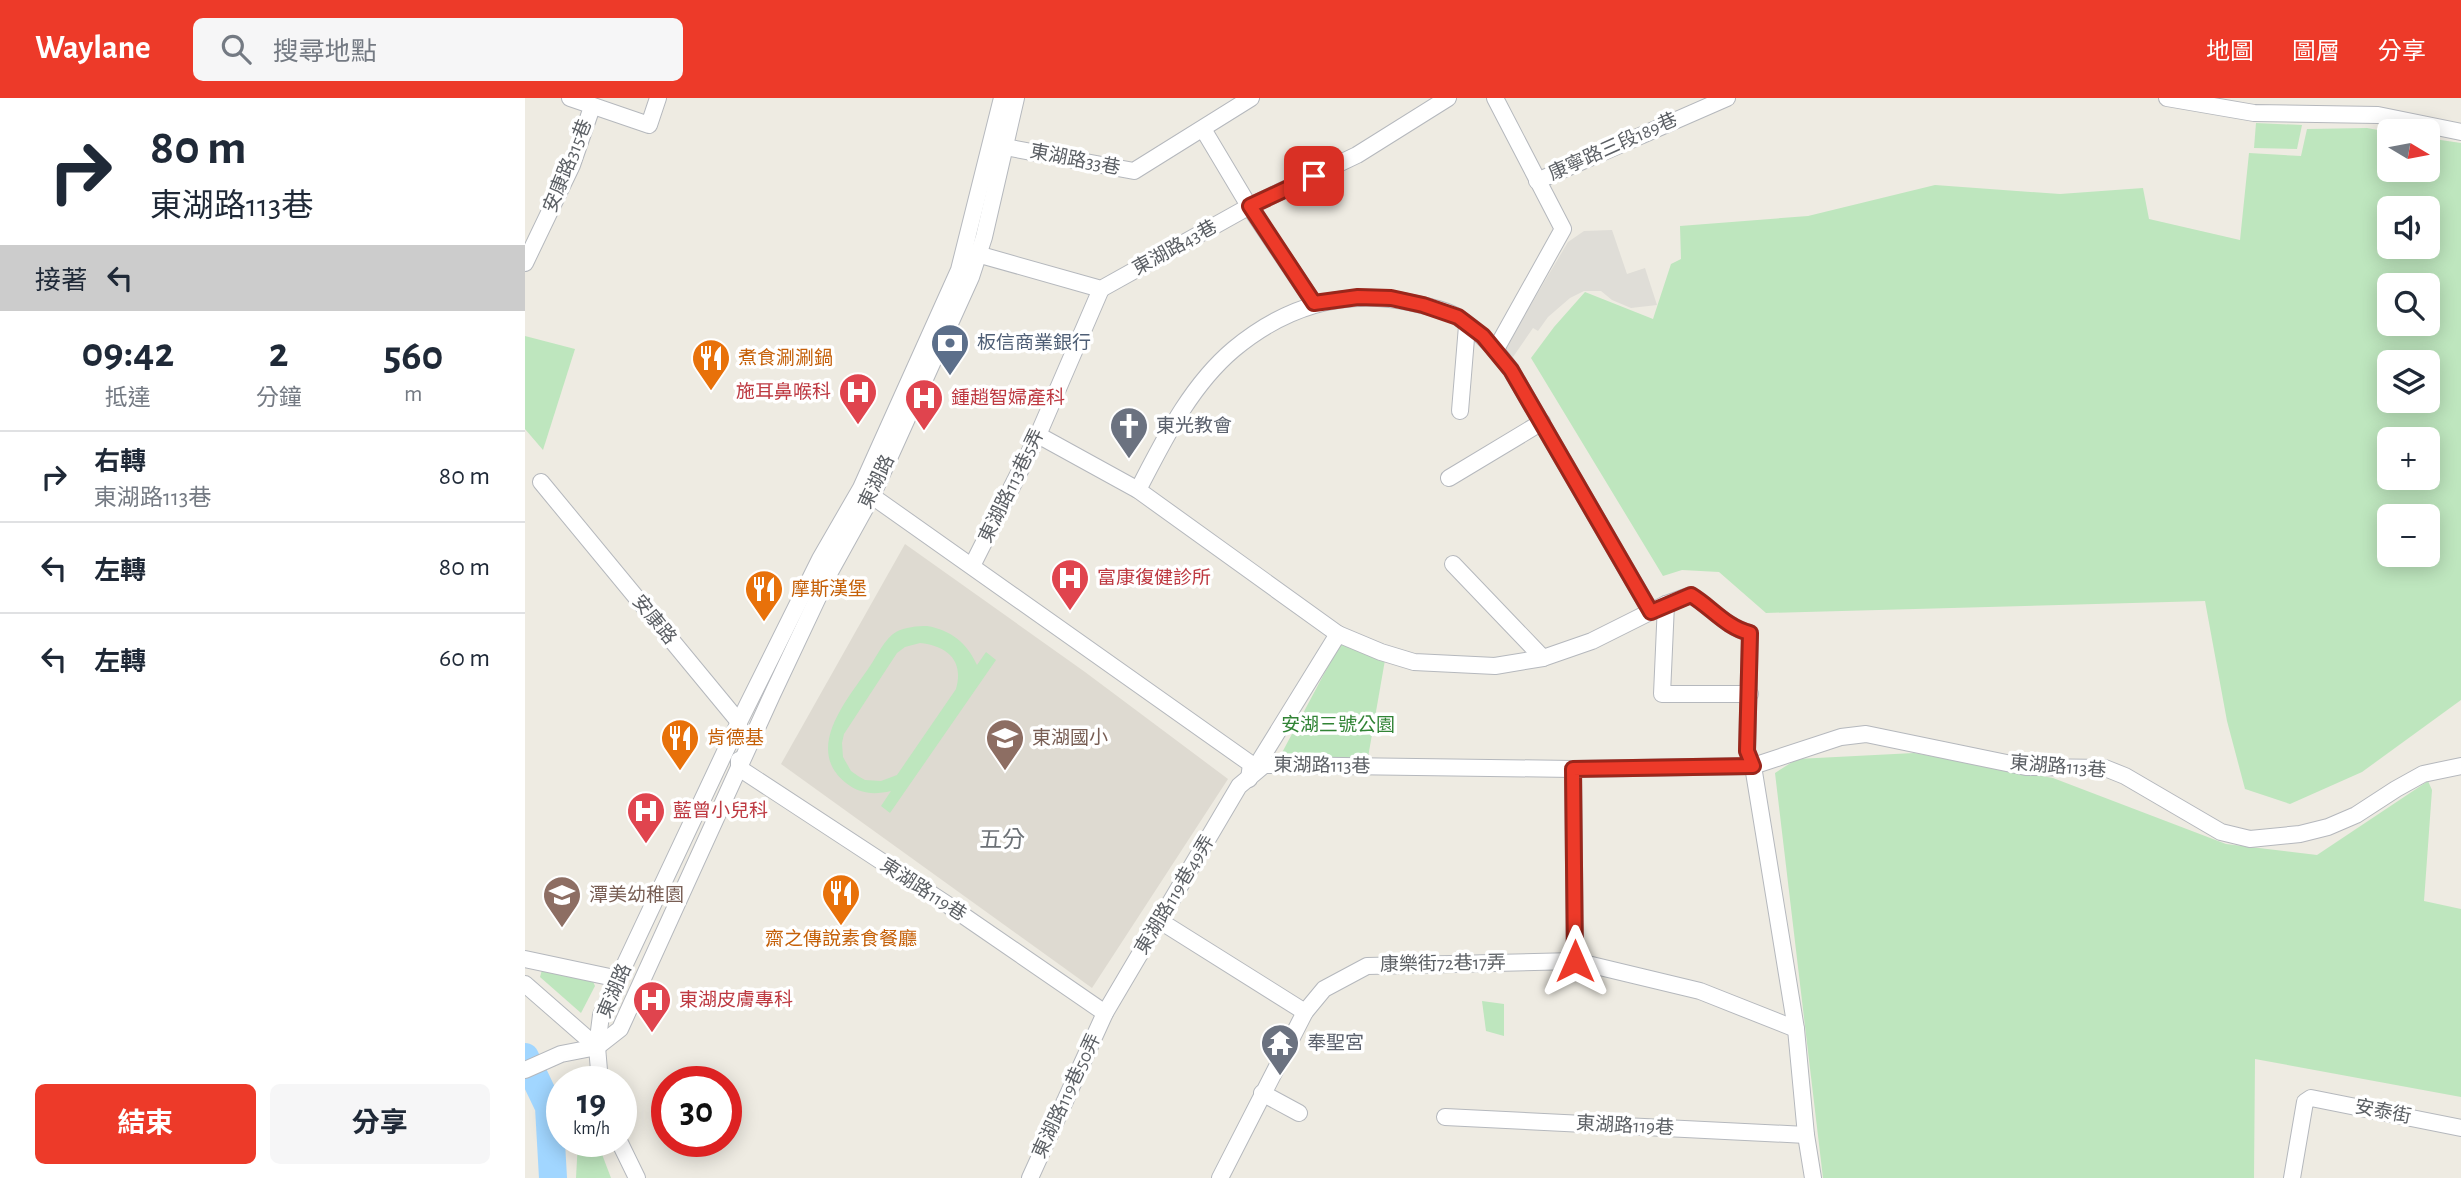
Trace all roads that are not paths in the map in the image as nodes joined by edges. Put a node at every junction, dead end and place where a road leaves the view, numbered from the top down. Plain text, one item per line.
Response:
1 (570, 98) edge
2 (657, 98) edge
3 (1002, 98) edge
4 (1016, 98) edge
5 (1251, 98) edge
6 (1448, 98) edge
7 (1495, 98) edge
8 (1727, 98) edge
9 (2167, 98) edge
10 (2381, 98) edge
11 (2221, 103) edge
12 (592, 107) junction
13 (2378, 115) junction
14 (1203, 129) junction
15 (2461, 132) edge
16 (1005, 147) junction
17 (1537, 181) junction
18 (1250, 206) junction
19 (971, 252) junction
20 (525, 263) edge
21 (1099, 288) junction
22 (1314, 303) junction
23 (1467, 326) junction
24 (1496, 349) junction
25 (1460, 411) dead end
26 (1542, 422) junction
27 (1038, 435) junction
28 (1449, 478) dead end
29 (541, 482) dead end
30 (1138, 490) junction
31 (872, 496) junction
32 (1453, 564) dead end
33 (972, 566) junction
34 (1666, 604) junction
35 (1651, 612) junction
36 (1339, 634) junction
37 (1543, 658) junction
38 (1750, 694) junction
39 (739, 722) junction
40 (1753, 766) junction
41 (2461, 766) edge
42 (739, 768) junction
43 (1573, 769) junction
44 (1249, 779) junction
45 (1160, 921) junction
46 (525, 959) edge
47 (1575, 961) junction
48 (619, 979) junction
49 (525, 984) edge
50 (1305, 1012) junction
51 (1105, 1013) junction
52 (1796, 1029) junction
53 (597, 1047) junction
54 (599, 1066) edge
55 (525, 1070) edge
56 (1262, 1093) junction
57 (1299, 1113) dead end
58 (1445, 1117) dead end
59 (2461, 1128) edge
60 (1806, 1135) junction
61 (627, 1157) edge
62 (2293, 1171) edge
63 (637, 1178) edge
64 (1030, 1178) edge
65 (1220, 1178) edge
66 (1813, 1178) edge

1 - 12 street
2 - 12 street
3 - 19 street, 東湖路
4 - 16 street, 東湖路
5 - 14 street, 東湖路33巷
6 - 18 street, 東湖路43巷
7 - 17 street, 康寧路三段189巷
8 - 17 street, 康寧路三段189巷
9 - 11 street
10 - 13 street
11 - 13 street
12 - 20 street, 安康路315巷
13 - 15 street
14 - 16 street, 東湖路33巷
14 - 18 street
16 - 19 street, 東湖路
17 - 24 street, 康寧路三段189巷
18 - 21 street, 東湖路43巷
18 - 22 street
19 - 21 street
19 - 31 street, 東湖路
19 - 39 street, 東湖路
21 - 27 street, 東湖路113巷5弄
22 - 23 street
22 - 30 street
23 - 24 street
23 - 25 street
24 - 26 street
26 - 28 street
26 - 35 street
27 - 30 street
27 - 33 street, 東湖路113巷5弄
29 - 39 street, 安康路
30 - 36 street
31 - 33 street, 東湖路113巷
31 - 42 street, 東湖路
32 - 37 street
33 - 44 street, 東湖路113巷
34 - 35 street
34 - 38 street
34 - 38 street
35 - 37 street
36 - 37 street
36 - 44 street, 東湖路119巷49弄
38 - 40 street
39 - 42 street
39 - 48 street, 東湖路
40 - 41 street, 東湖路113巷
40 - 43 street, 東湖路113巷
40 - 52 street
42 - 51 street, 東湖路119巷
42 - 53 street, 東湖路
43 - 44 street, 東湖路113巷
43 - 47 street
44 - 45 street, 東湖路119巷49弄
45 - 50 street
45 - 51 street, 東湖路119巷49弄
46 - 48 street
47 - 50 street, 康樂街72巷17弄
47 - 52 street, 康樂街72巷17弄
48 - 53 street, 東湖路
49 - 53 street
50 - 56 street, 康樂街72巷17弄
51 - 64 street, 東湖路119巷50弄
52 - 60 street
53 - 54 street
53 - 55 street
56 - 57 street
56 - 65 street, 康樂街72巷17弄
58 - 60 street, 東湖路119巷
59 - 62 street, 安泰街
60 - 66 street
61 - 63 street

